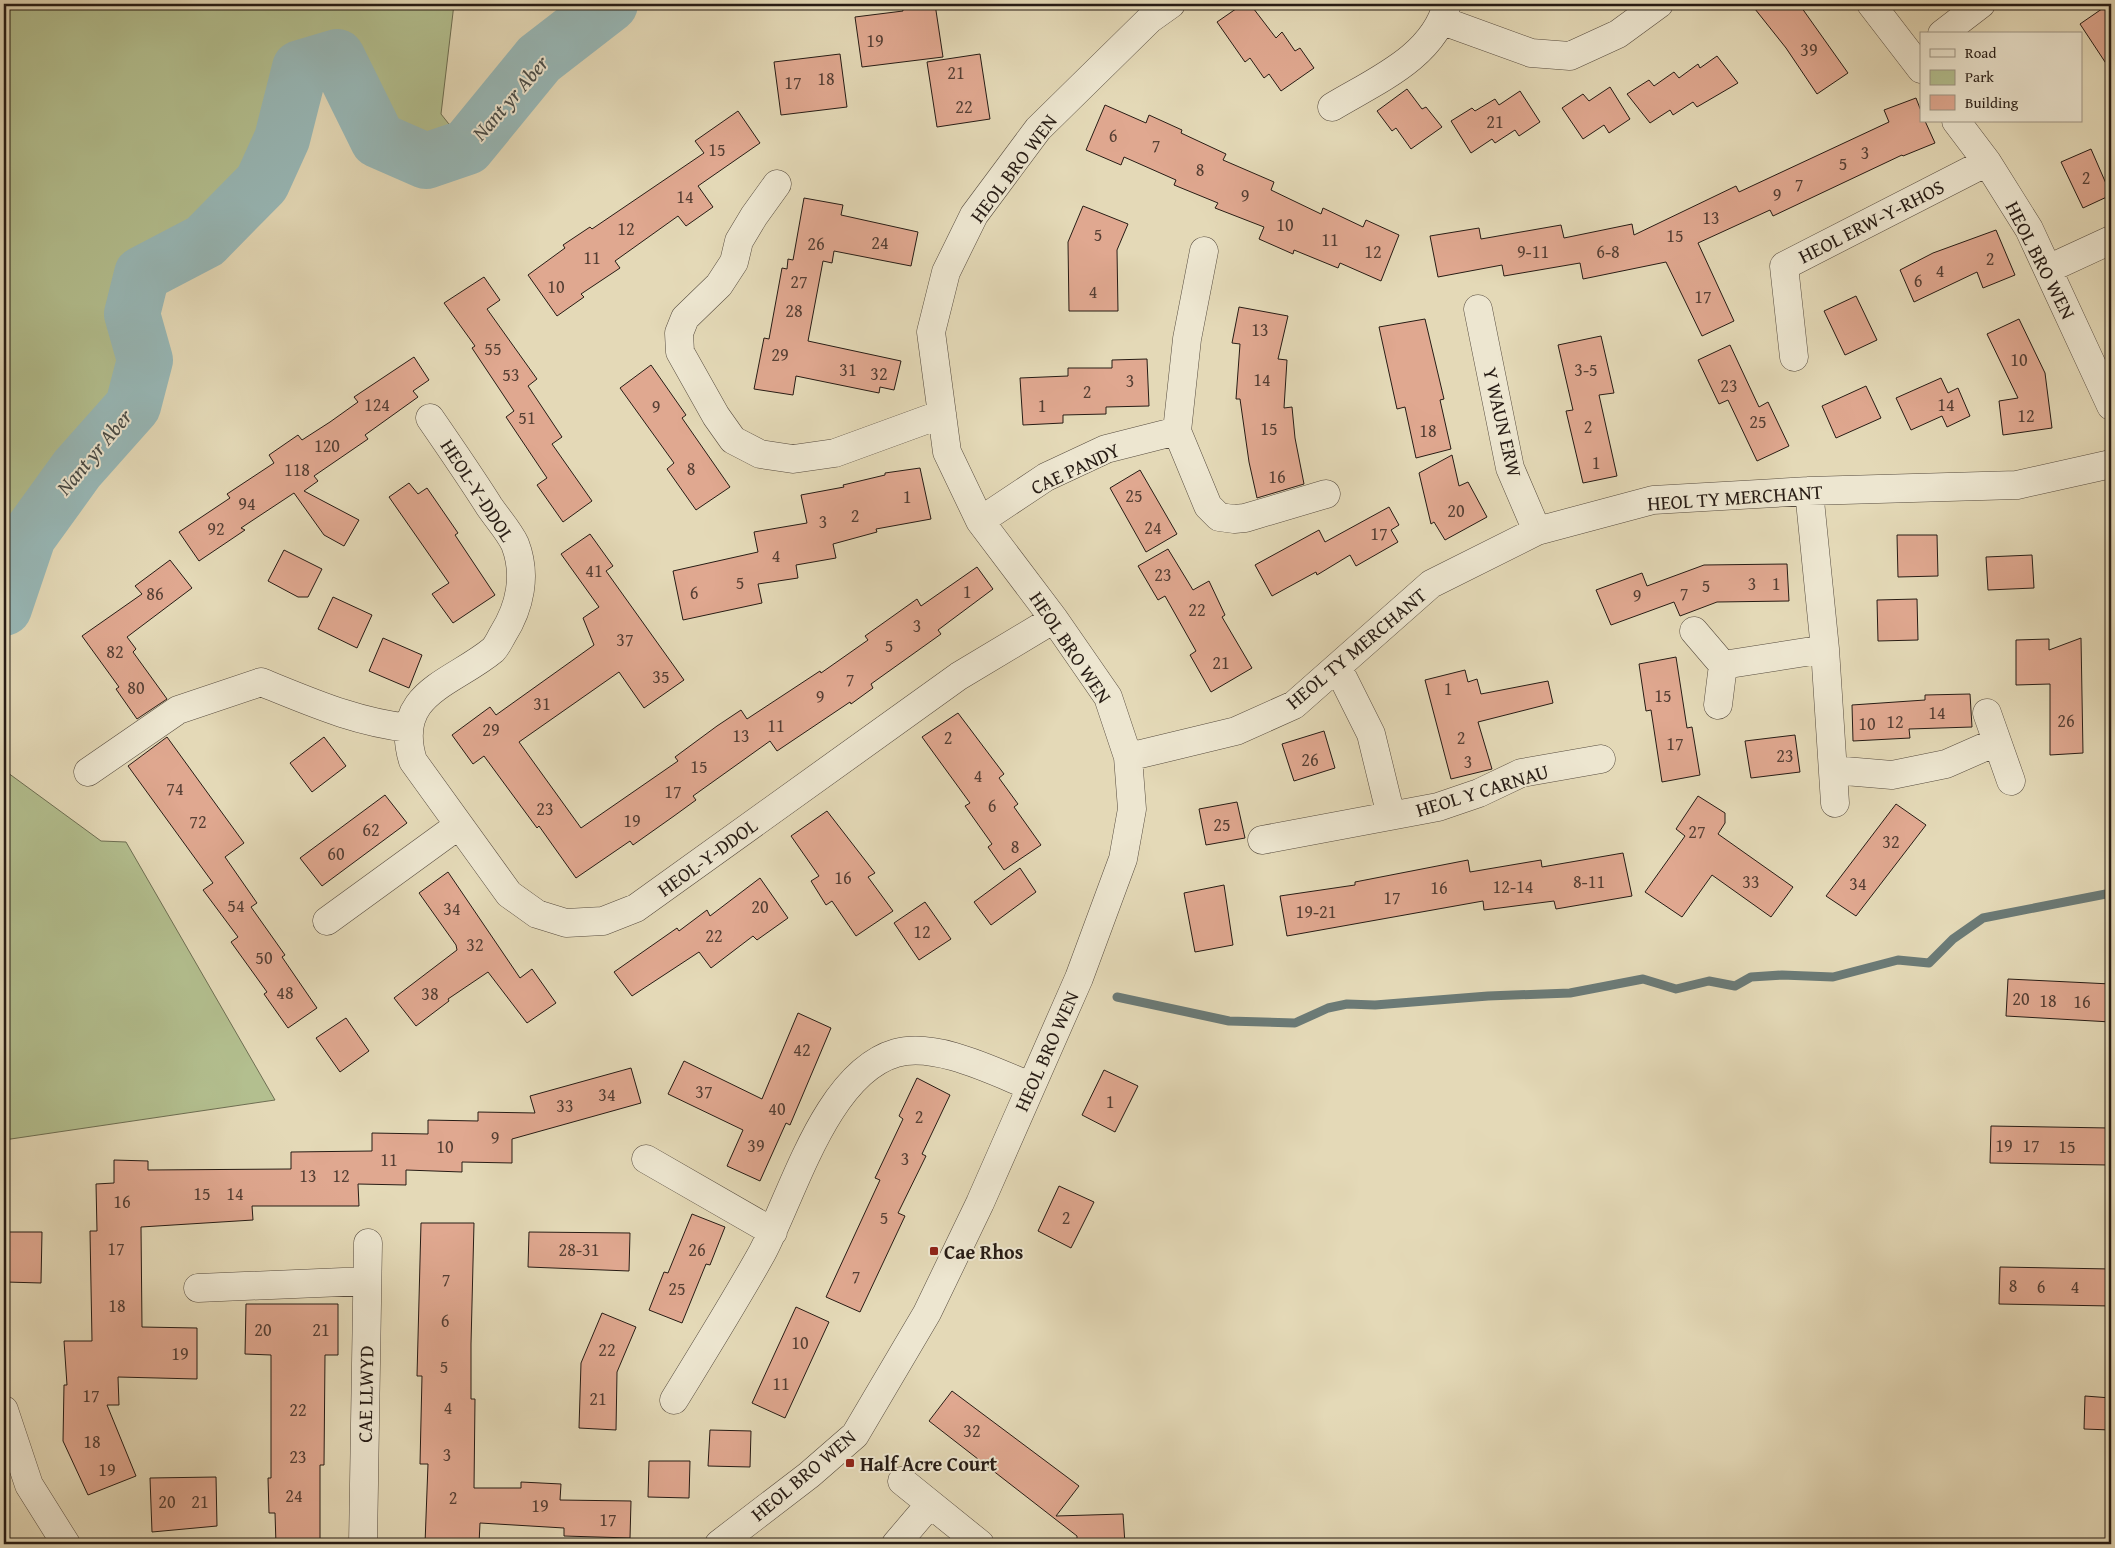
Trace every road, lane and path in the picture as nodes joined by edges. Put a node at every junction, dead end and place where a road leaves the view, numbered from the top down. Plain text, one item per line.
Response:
1 (1659, 4) edge
2 (1871, 4) edge
3 (1981, 4) edge
4 (1153, 9) edge
5 (1445, 12) edge
6 (1945, 32) edge
7 (1918, 58) edge
8 (1332, 107) dead end
9 (1957, 122) edge
10 (1987, 162) junction
11 (777, 184) dead end
12 (2111, 240) edge
13 (1204, 251) dead end
14 (2048, 269) junction
15 (1478, 309) dead end
16 (1794, 357) dead end
17 (2111, 406) edge
18 (942, 414) junction
19 (430, 418) dead end
20 (1177, 431) junction
21 (2111, 464) edge
22 (1809, 491) junction
23 (1326, 494) dead end
24 (980, 521) junction
25 (1536, 531) junction
26 (1054, 618) junction
27 (1694, 631) dead end
28 (1825, 649) junction
29 (1723, 665) junction
30 (1338, 668) junction
31 (1718, 705) dead end
32 (1987, 714) dead end
33 (409, 728) junction
34 (1996, 742) junction
35 (1128, 757) junction
36 (1601, 759) dead end
37 (1833, 770) junction
38 (88, 772) dead end
39 (2011, 781) dead end
40 (1835, 803) dead end
41 (1391, 816) junction
42 (459, 825) junction
43 (1262, 840) dead end
44 (328, 921) dead end
45 (1030, 1086) junction
46 (646, 1158) dead end
47 (773, 1232) junction
48 (368, 1243) dead end
49 (367, 1280) junction
50 (198, 1288) dead end
51 (674, 1400) dead end
52 (4, 1410) edge
53 (902, 1481) dead end
54 (930, 1504) junction
55 (66, 1544) edge
56 (363, 1544) edge
57 (719, 1544) edge
58 (896, 1544) edge
59 (980, 1544) edge

1 - 5 street
2 - 7 street
3 - 6 street
4 - 18 street, HEOL BRO WEN
5 - 8 street
9 - 10 street, HEOL BRO WEN
10 - 14 street, HEOL BRO WEN
10 - 16 street, HEOL ERW-Y-RHOS
11 - 18 street
12 - 14 street
13 - 20 street
14 - 17 street, HEOL BRO WEN
15 - 25 street, Y WAUN ERW
18 - 24 street, HEOL BRO WEN
19 - 33 street, HEOL-Y-DDOL
20 - 23 street
20 - 24 street, CAE PANDY
21 - 22 street, HEOL TY MERCHANT
22 - 25 street, HEOL TY MERCHANT
22 - 28 street
24 - 26 street, HEOL BRO WEN
25 - 30 street, HEOL TY MERCHANT
26 - 35 street, HEOL BRO WEN
26 - 42 street, HEOL-Y-DDOL
27 - 29 street
28 - 29 street
28 - 37 street
29 - 31 street
30 - 35 street, HEOL TY MERCHANT
30 - 41 street, HEOL Y CARNAU
32 - 34 street
33 - 38 street
33 - 42 street, HEOL-Y-DDOL
34 - 37 street
34 - 39 street
35 - 45 street, HEOL BRO WEN
36 - 41 street, HEOL Y CARNAU
37 - 40 street
41 - 43 street, HEOL Y CARNAU
42 - 44 street
45 - 47 street
45 - 57 street, HEOL BRO WEN
46 - 47 street
47 - 51 street
48 - 49 street, CAE LLWYD
49 - 50 street
49 - 56 street, CAE LLWYD
52 - 55 street
53 - 54 street
54 - 58 street
54 - 59 street

